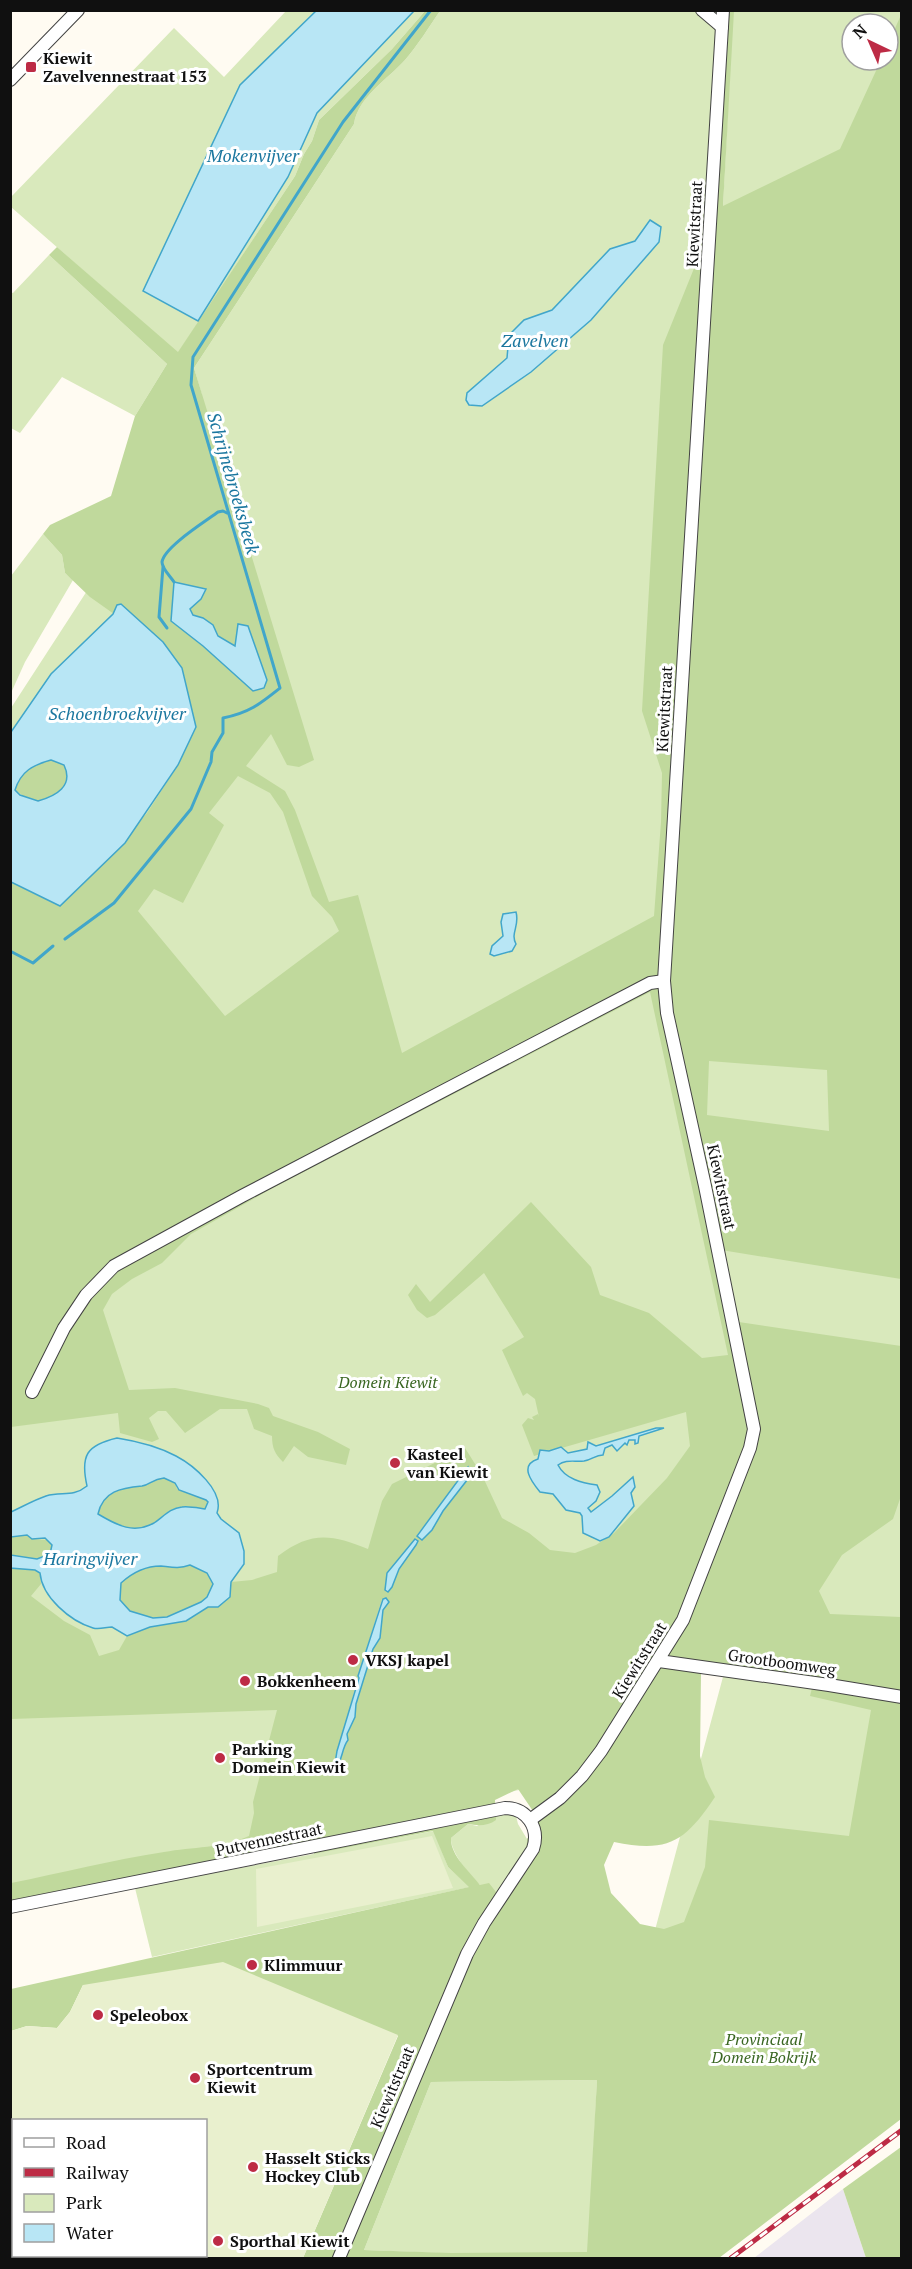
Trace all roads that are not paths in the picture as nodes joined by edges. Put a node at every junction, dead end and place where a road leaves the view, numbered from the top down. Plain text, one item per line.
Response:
1 (78, 10) edge
2 (702, 10) edge
3 (723, 10) edge
4 (722, 27) junction
5 (10, 80) edge
6 (664, 981) junction
7 (32, 1392) dead end
8 (659, 1661) junction
9 (902, 1697) edge
10 (530, 1820) junction
11 (10, 1906) edge
12 (339, 2259) edge

1 - 5 street
2 - 4 street
3 - 4 street, Kiewitstraat
4 - 6 street, Kiewitstraat
6 - 7 street
6 - 8 street, Kiewitstraat
8 - 9 street, Grootboomweg
8 - 10 street, Kiewitstraat
10 - 11 street, Putvennestraat
10 - 12 street, Kiewitstraat

